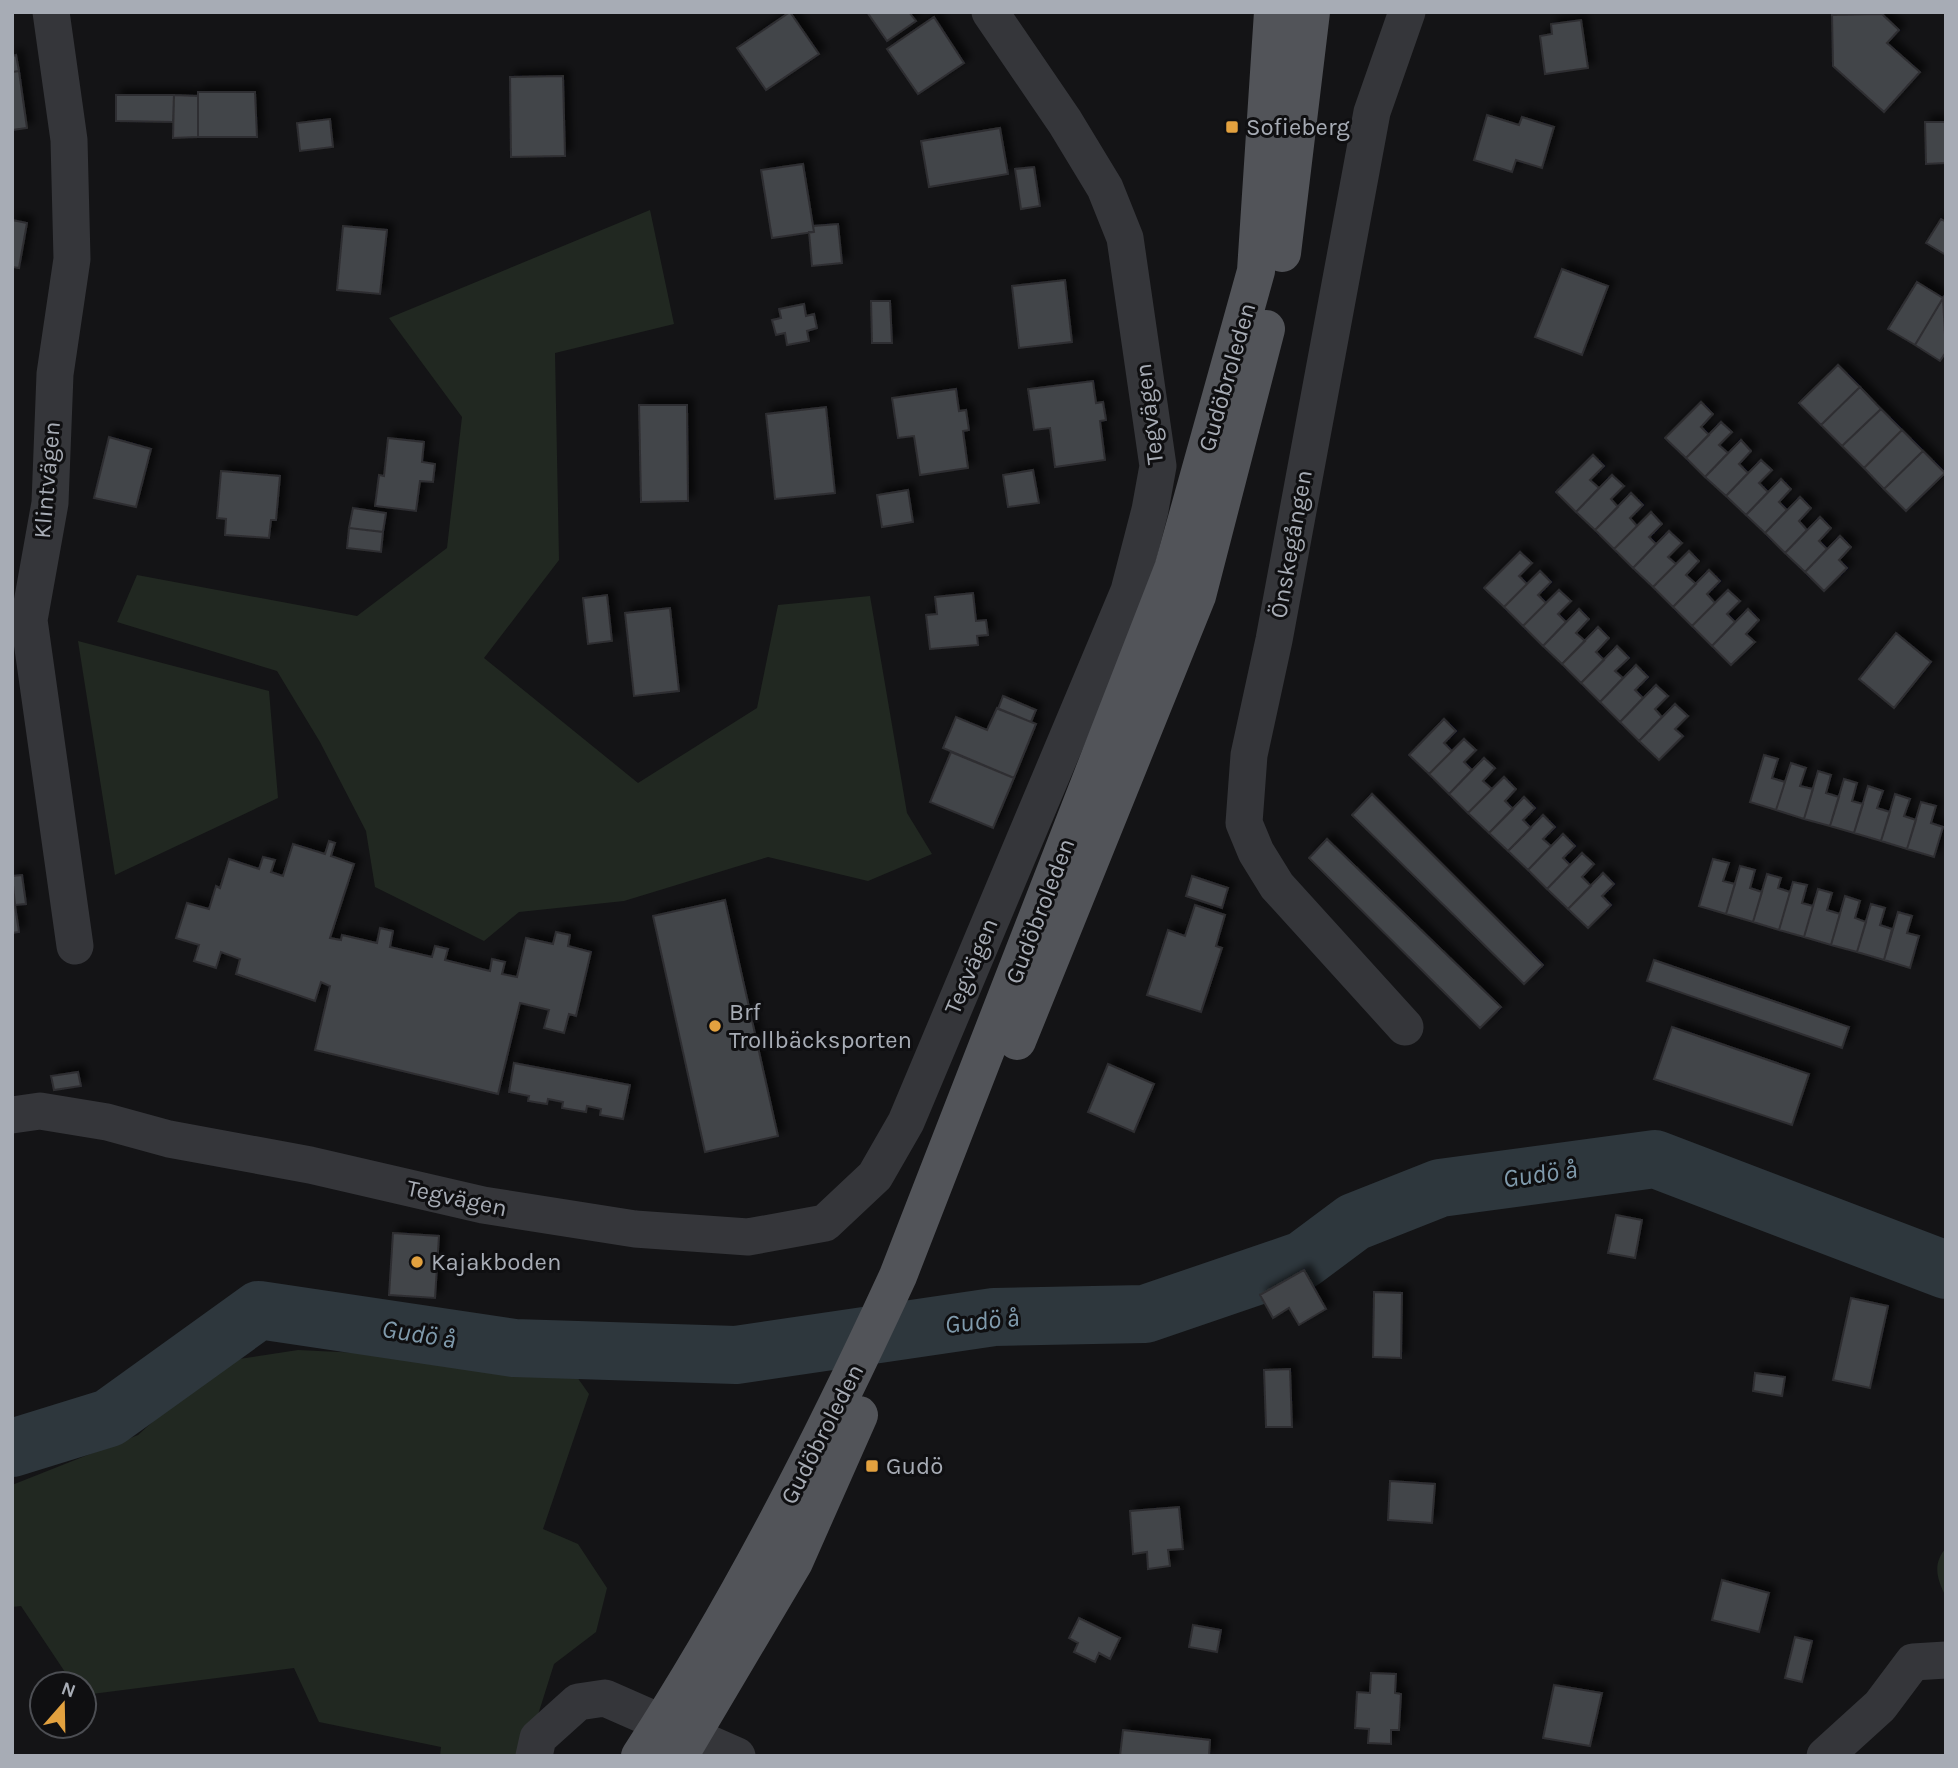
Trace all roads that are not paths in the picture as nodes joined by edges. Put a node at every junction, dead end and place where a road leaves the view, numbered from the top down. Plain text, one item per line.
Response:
1 (51, 12) edge
2 (990, 12) edge
3 (1273, 12) edge
4 (1311, 12) edge
5 (1407, 12) edge
6 (21, 618) edge
7 (75, 946) dead end
8 (1405, 1027) dead end
9 (12, 1115) edge
10 (910, 1276) junction
11 (1946, 1660) edge
12 (678, 1738) edge
13 (534, 1756) edge
14 (640, 1756) edge
15 (737, 1756) edge
16 (1825, 1756) edge

1 - 6 street, Klintvägen
2 - 9 street, Tegvägen
3 - 10 main road, Gudöbroleden
4 - 10 main road, Gudöbroleden
5 - 8 street, Önskegången
6 - 7 street, Klintvägen
10 - 12 main road, Gudöbroleden
11 - 16 street
12 - 13 street
12 - 14 main road, Gudöbroleden
12 - 15 street

